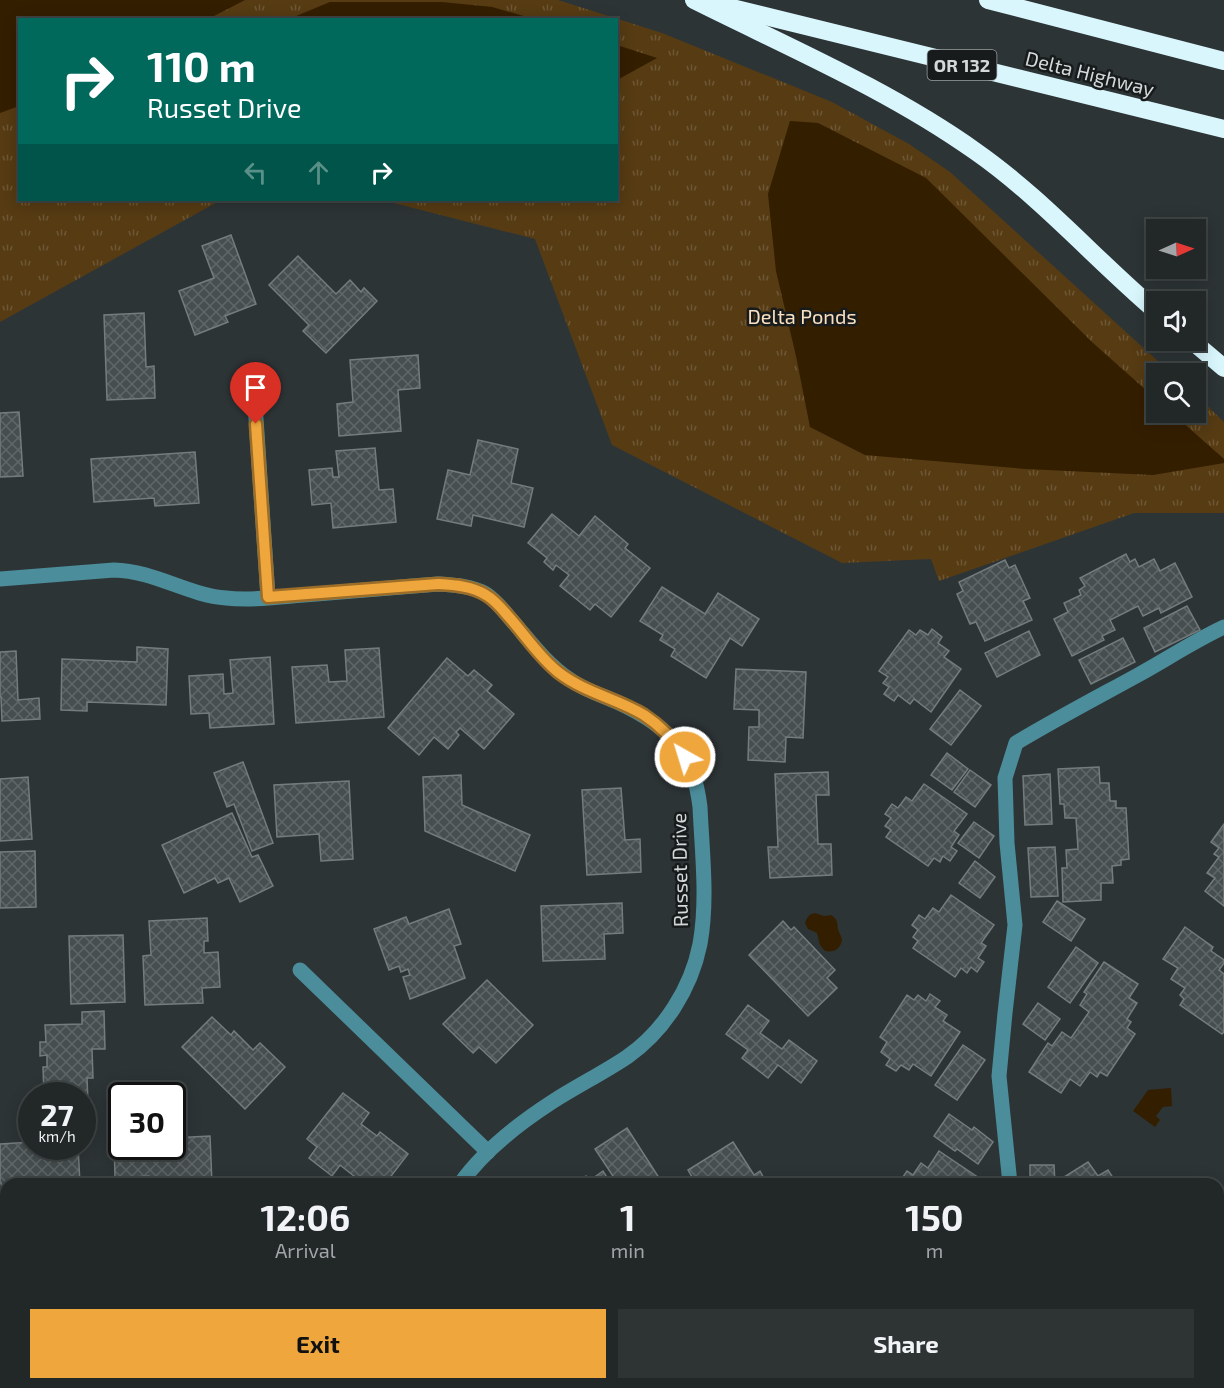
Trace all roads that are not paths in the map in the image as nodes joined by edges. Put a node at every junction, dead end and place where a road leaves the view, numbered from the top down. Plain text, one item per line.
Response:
1 (694, 0) edge
2 (700, 0) edge
3 (988, 0) edge
4 (1224, 62) edge
5 (1224, 129) edge
6 (1146, 302) edge
7 (1204, 351) edge
8 (1224, 368) edge
9 (255, 404) dead end
10 (0, 579) edge
11 (268, 597) junction
12 (1224, 627) edge
13 (300, 970) dead end
14 (488, 1152) junction
15 (465, 1178) edge
16 (1009, 1178) edge

1 - 6 highway
2 - 5 highway, Delta Highway / OR 132
3 - 4 highway
7 - 8 highway
9 - 11 street
10 - 11 street, Russet Drive
11 - 14 street, Russet Drive
12 - 16 street
13 - 14 street
14 - 15 street, Russet Drive

